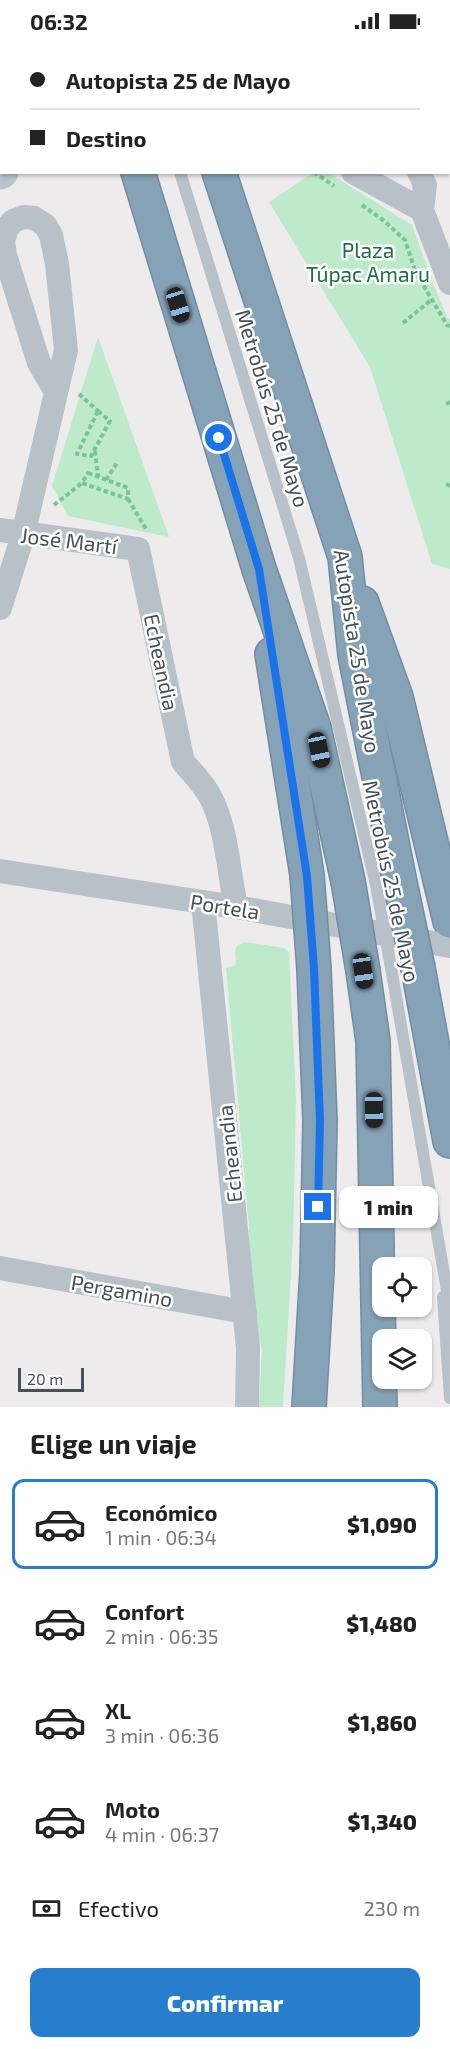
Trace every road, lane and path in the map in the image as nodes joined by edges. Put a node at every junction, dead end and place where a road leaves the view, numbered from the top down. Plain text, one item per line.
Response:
1 (139, 174) edge
2 (181, 174) edge
3 (220, 174) edge
4 (320, 174) edge
5 (420, 174) edge
6 (348, 183) edge
7 (354, 200) dead end
8 (422, 210) junction
9 (387, 272) dead end
10 (416, 273) junction
11 (450, 284) edge
12 (431, 300) junction
13 (402, 323) dead end
14 (450, 326) edge
15 (56, 392) junction
16 (95, 450) junction
17 (117, 463) dead end
18 (98, 477) junction
19 (106, 480) junction
20 (12, 533) edge
21 (342, 548) junction
22 (138, 549) joint
23 (256, 559) junction
24 (0, 608) edge
25 (0, 871) edge
26 (375, 883) junction
27 (203, 902) junction
28 (236, 907) junction
29 (450, 921) edge
30 (450, 946) edge
31 (392, 973) junction
32 (450, 1142) edge
33 (440, 1257) junction
34 (0, 1268) edge
35 (450, 1308) edge
36 (245, 1312) junction
37 (450, 1398) edge
38 (247, 1407) edge
39 (309, 1407) edge
40 (380, 1407) edge

1 - 23 highway, Autopista 25 de Mayo
2 - 26 lane, Metrobús 25 de Mayo
3 - 21 highway, Autopista 25 de Mayo
4 - 6 path
5 - 8 street
6 - 8 street
7 - 10 path
8 - 11 street
9 - 10 path
10 - 12 path
12 - 13 path
12 - 14 path
15 - 15 street
15 - 20 street
16 - 16 path
16 - 18 path
17 - 19 path
18 - 19 path
18 - 19 path
20 - 22 street, José Martí
20 - 24 street
21 - 26 highway, Autopista 25 de Mayo
21 - 29 highway
22 - 28 street, Echeandia
23 - 26 highway, Autopista 25 de Mayo
23 - 39 highway, bridge
25 - 27 street, Portela
26 - 31 highway, Autopista 25 de Mayo, bridge
26 - 31 highway, Autopista 25 de Mayo, bridge
27 - 28 street, Portela
27 - 36 street, Echeandia
28 - 30 street, Portela
31 - 32 highway, Autopista 25 de Mayo
31 - 33 lane, Metrobús 25 de Mayo
31 - 40 highway, Autopista 25 de Mayo
33 - 35 lane, Metrobús 25 de Mayo
33 - 37 lane, Metrobús 25 de Mayo
34 - 36 street, Pergamino
36 - 38 street, Echeandia

